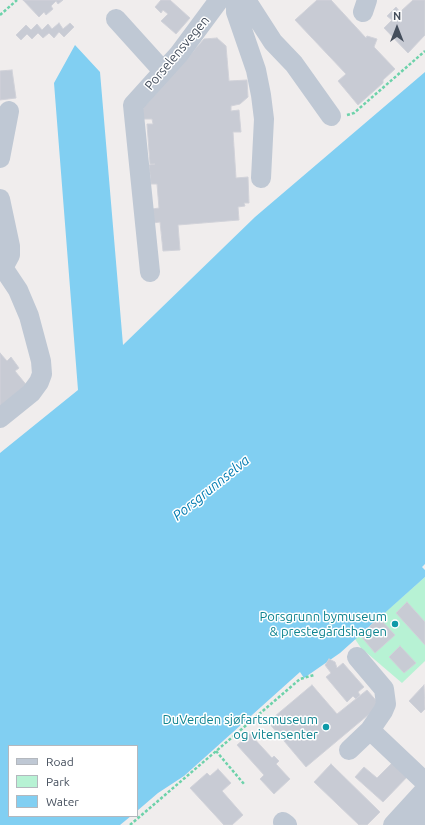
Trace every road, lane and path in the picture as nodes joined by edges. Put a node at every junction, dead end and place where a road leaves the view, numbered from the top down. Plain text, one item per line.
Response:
1 (17, 0) edge
2 (219, 0) edge
3 (236, 0) edge
4 (246, 0) edge
5 (0, 15) edge
6 (116, 19) dead end
7 (425, 51) edge
8 (163, 71) junction
9 (9, 110) dead end
10 (331, 116) joint
11 (0, 158) edge
12 (261, 178) dead end
13 (0, 199) edge
14 (2, 265) edge
15 (150, 272) dead end
16 (0, 418) edge
17 (357, 657) dead end
18 (314, 675) dead end
19 (370, 730) junction
20 (349, 750) dead end
21 (216, 751) junction
22 (425, 782) edge
23 (244, 784) dead end
24 (425, 790) edge
25 (425, 814) edge
26 (130, 825) edge
27 (393, 825) edge
28 (414, 825) edge

1 - 5 path
2 - 8 street, Porselensvegen
3 - 12 street
4 - 10 street
6 - 8 street
7 - 10 path
8 - 15 street, Porselensvegen
9 - 11 street
13 - 14 street
14 - 16 street
17 - 19 street
18 - 21 path
19 - 20 street
19 - 22 street
21 - 23 path
21 - 26 path
24 - 27 street
25 - 28 street

